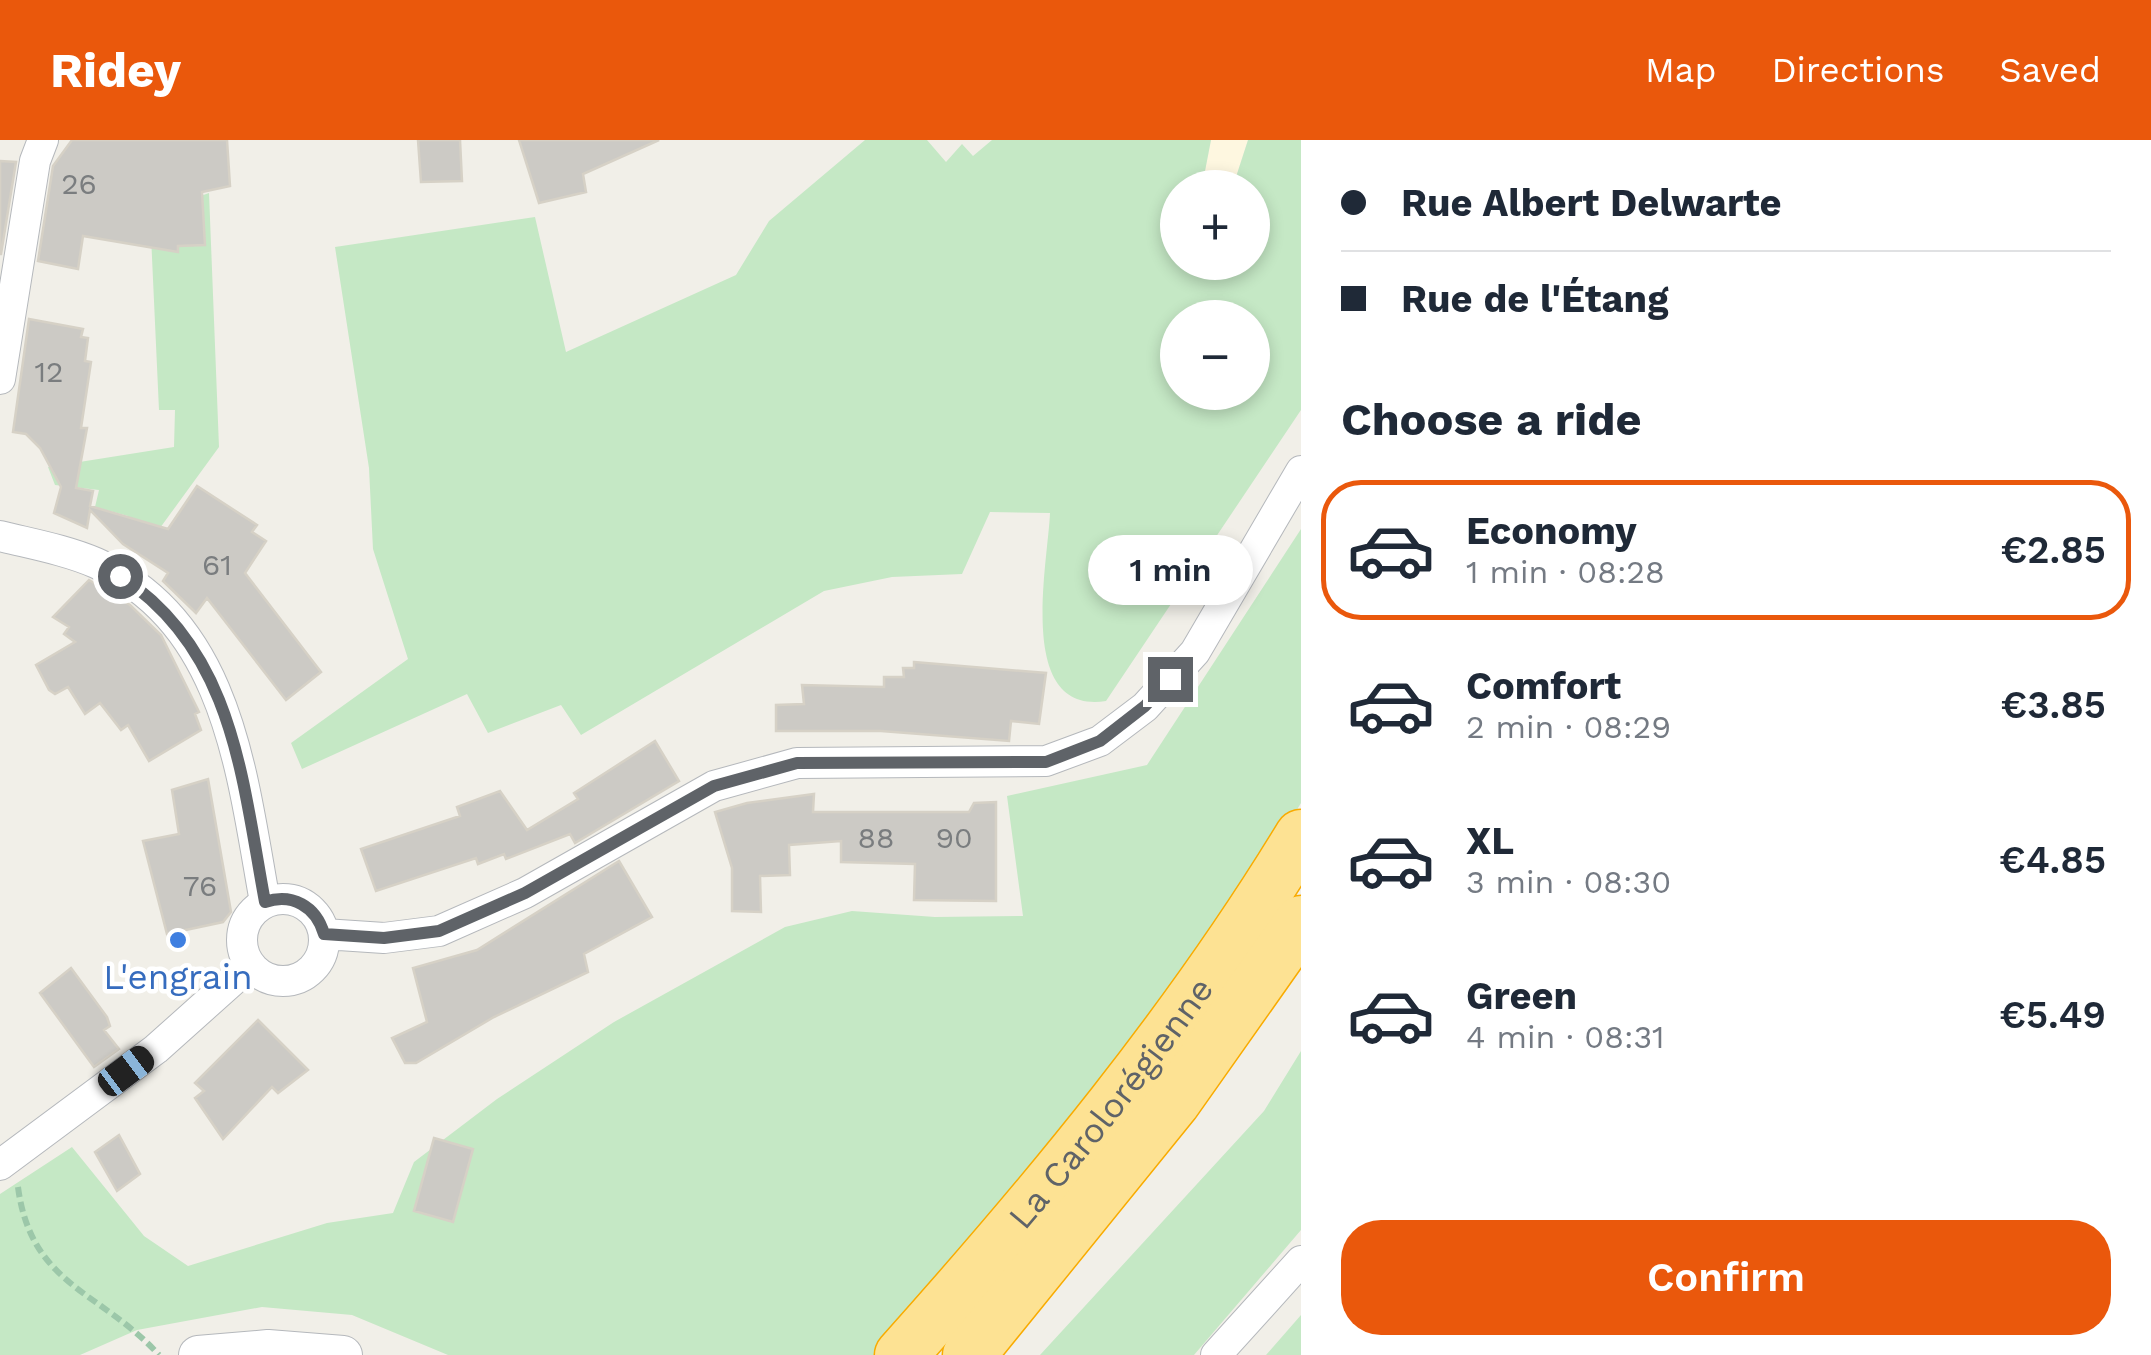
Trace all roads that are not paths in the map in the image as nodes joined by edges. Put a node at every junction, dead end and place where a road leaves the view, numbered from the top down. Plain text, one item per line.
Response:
1 (43, 140) edge
2 (0, 379) edge
3 (1301, 471) edge
4 (0, 536) edge
5 (1301, 836) edge
6 (265, 902) junction
7 (1301, 922) edge
8 (324, 934) junction
9 (250, 965) junction
10 (5, 1161) edge
11 (1301, 1260) edge
12 (198, 1355) edge
13 (342, 1355) edge
14 (900, 1355) edge
15 (969, 1355) edge
16 (1216, 1355) edge

1 - 2 street
3 - 8 street
4 - 6 street
5 - 14 highway, La Carolorégienne
6 - 8 street
6 - 9 street
7 - 15 highway, La Carolorégienne
8 - 9 street
9 - 10 street
11 - 16 street
12 - 13 street

